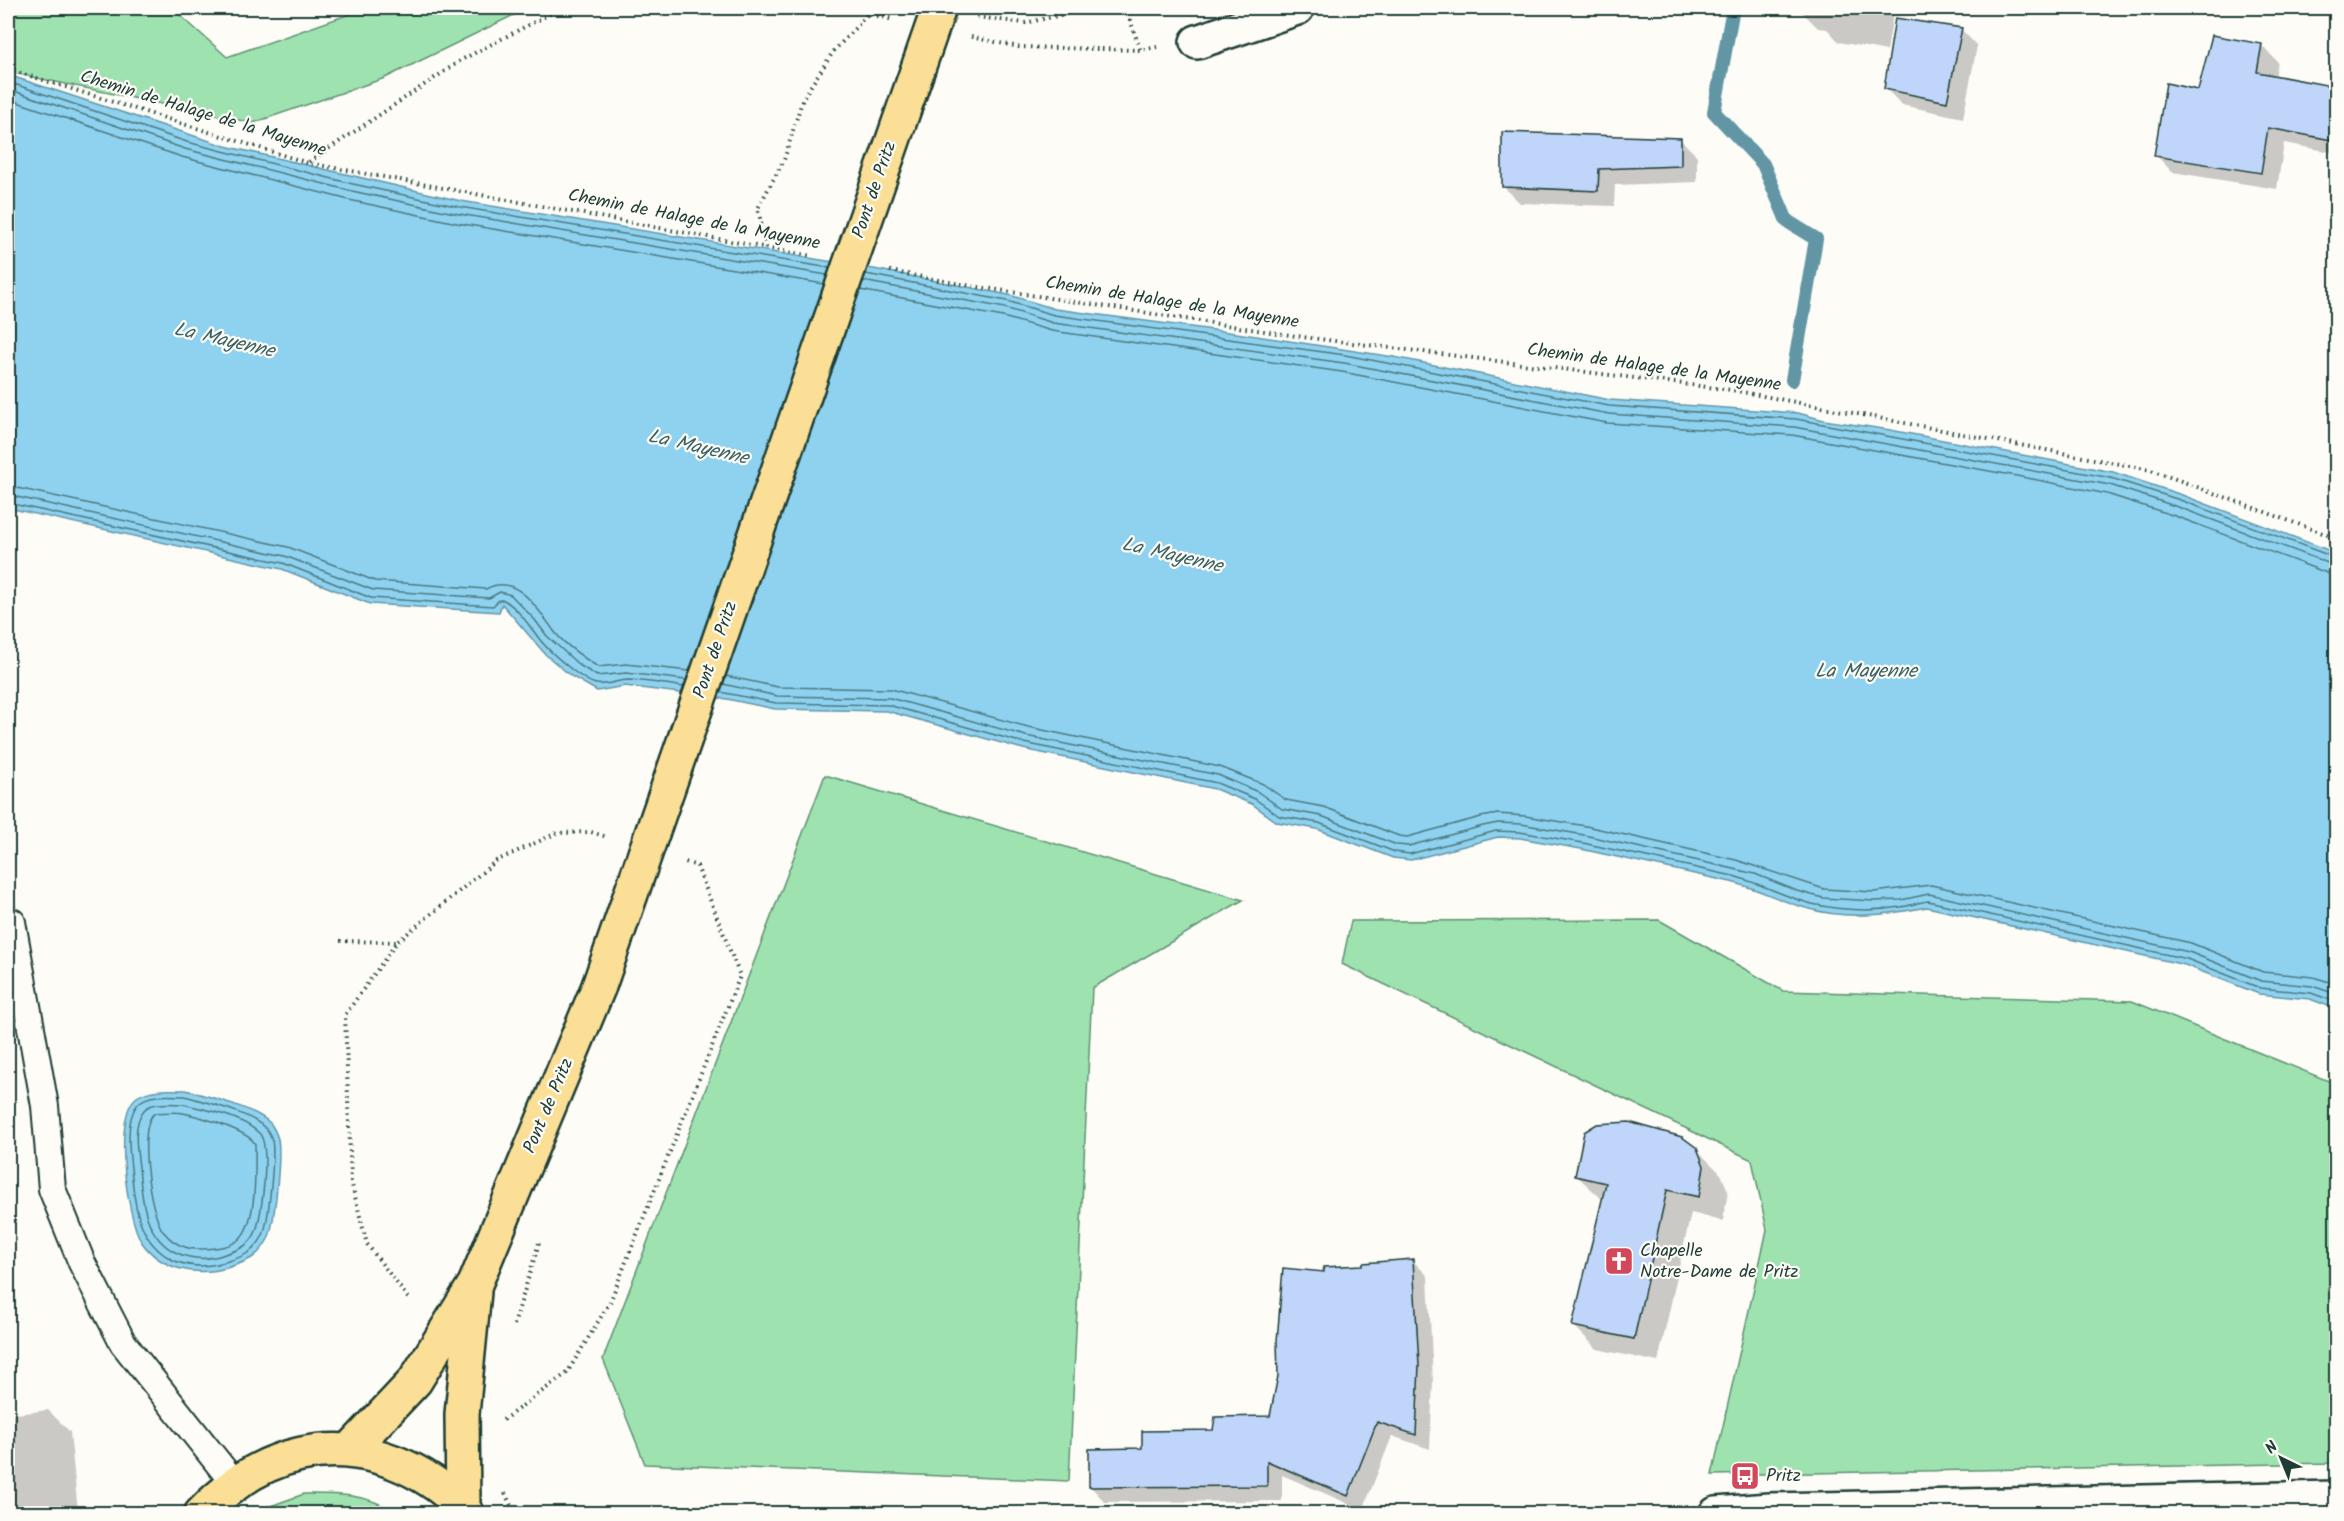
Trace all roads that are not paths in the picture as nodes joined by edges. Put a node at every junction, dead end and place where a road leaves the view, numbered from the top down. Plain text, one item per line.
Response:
1 (939, 8) edge
2 (1297, 8) edge
3 (1197, 42) road end
4 (12, 922) dead end
5 (475, 1284) junction
6 (350, 1450) junction
7 (234, 1483) junction
8 (2337, 1498) edge
9 (465, 1511) edge
10 (201, 1514) edge
11 (1716, 1514) edge

1 - 5 main road, Pont de Pritz, bridge
2 - 3 main road
4 - 7 lane
5 - 6 main road, Pont de Pritz
5 - 9 main road, Pont de Pritz
6 - 7 main road
6 - 9 main road
7 - 10 main road
8 - 11 main road

